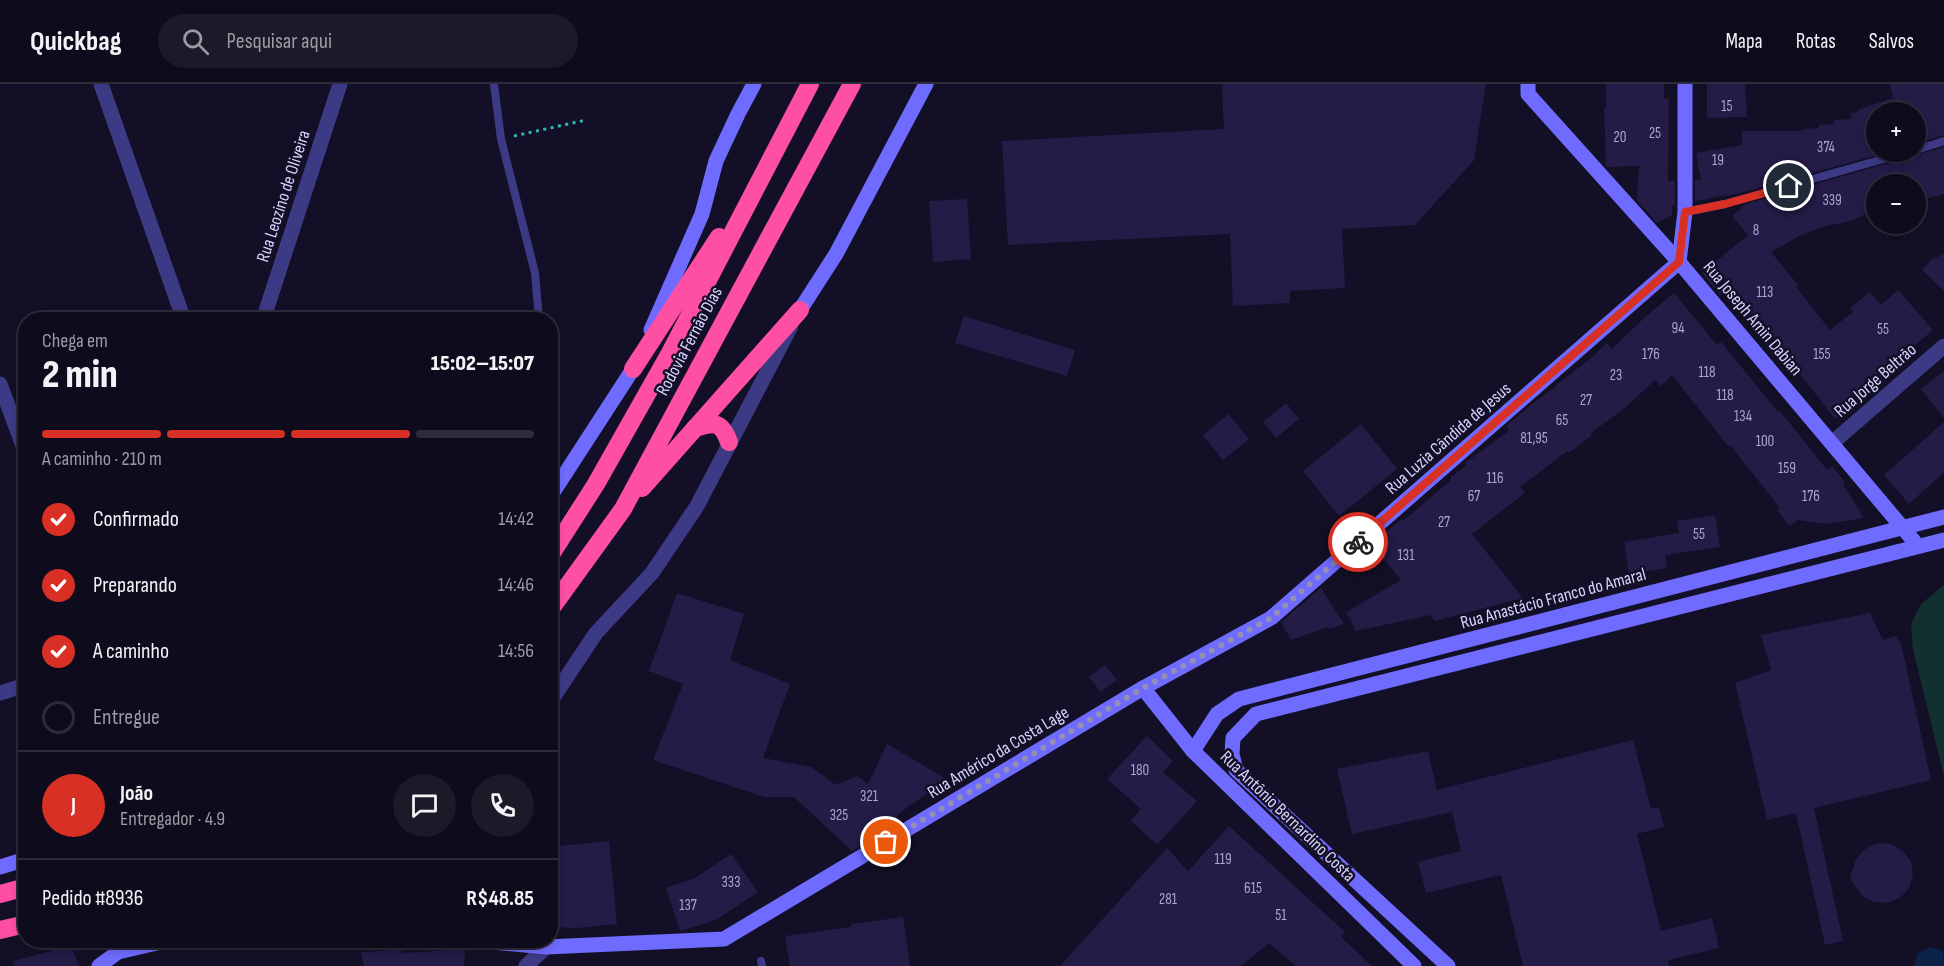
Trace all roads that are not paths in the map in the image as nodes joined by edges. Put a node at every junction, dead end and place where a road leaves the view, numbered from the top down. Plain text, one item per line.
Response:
1 (101, 84) edge
2 (494, 84) edge
3 (754, 84) edge
4 (810, 84) edge
5 (852, 84) edge
6 (926, 84) edge
7 (1685, 84) edge
8 (335, 85) edge
9 (1528, 89) edge
10 (1944, 141) edge
11 (1926, 147) edge
12 (775, 150) junction
13 (1873, 162) edge
14 (1685, 212) junction
15 (1679, 262) junction
16 (800, 310) junction
17 (181, 312) edge
18 (265, 312) edge
19 (538, 312) edge
20 (1944, 346) edge
21 (633, 369) junction
22 (0, 384) edge
23 (695, 428) junction
24 (18, 432) edge
25 (729, 442) junction
26 (1832, 443) junction
27 (558, 485) edge
28 (623, 509) junction
29 (1944, 517) edge
30 (1901, 528) junction
31 (1944, 540) edge
32 (558, 543) edge
33 (1918, 546) junction
34 (558, 599) edge
35 (18, 687) edge
36 (1143, 688) junction
37 (558, 690) edge
38 (0, 693) edge
39 (1193, 751) junction
40 (18, 861) edge
41 (0, 867) edge
42 (18, 889) edge
43 (0, 894) edge
44 (18, 926) edge
45 (0, 930) edge
46 (558, 946) edge
47 (135, 948) edge
48 (545, 948) edge
49 (1431, 950) junction
50 (99, 966) edge
51 (526, 966) edge
52 (1416, 966) edge
53 (1448, 966) edge

1 - 17 street
2 - 19 lane
3 - 21 street, Rodovia Fernão Dias
4 - 12 highway, Rodovia Fernão Dias
5 - 28 highway, Rodovia Fernão Dias
6 - 16 street
7 - 14 street
8 - 18 street, Rua Leozino de Oliveira
9 - 15 street, Rua Joseph Amin Dabian
10 - 11 lane
12 - 21 highway
12 - 32 highway, Rodovia Fernão Dias
13 - 14 lane
14 - 15 street
15 - 26 street, Rua Joseph Amin Dabian
15 - 36 street, Rua Luzia Cândida de Jesus
16 - 23 highway
16 - 25 street
20 - 26 street, Rua Jorge Beltrão
21 - 27 street, Rodovia Fernão Dias
22 - 24 street
23 - 25 highway
23 - 28 highway
25 - 37 street
26 - 30 street, Rua Joseph Amin Dabian
28 - 34 highway, Rodovia Fernão Dias
29 - 30 street, Rua Anastácio Franco do Amaral
30 - 33 street, Rua Joseph Amin Dabian
30 - 39 street, Rua Anastácio Franco do Amaral
31 - 33 street
33 - 49 street, Rua Antônio Bernardino Costa
35 - 38 street
36 - 39 street, Rua Antônio Bernardino Costa
36 - 46 street, Rua Américo da Costa Lage
39 - 52 street, Rua Antônio Bernardino Costa
40 - 41 street
42 - 43 highway
44 - 45 highway
47 - 50 street
48 - 51 street
49 - 52 street
49 - 53 street, Rua Antônio Bernardino Costa

